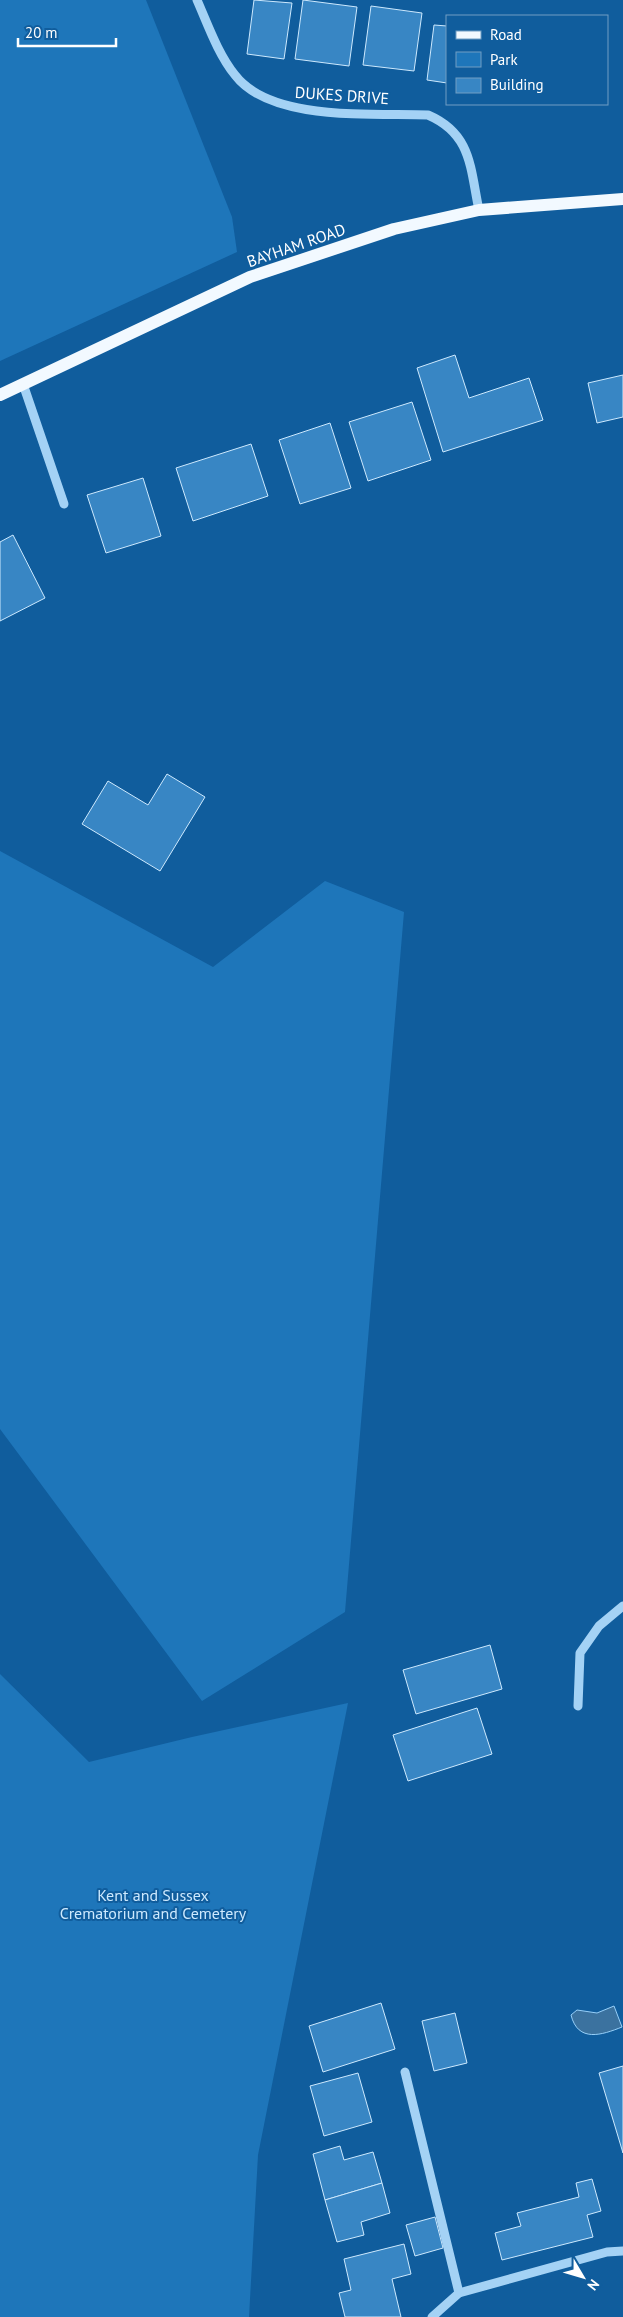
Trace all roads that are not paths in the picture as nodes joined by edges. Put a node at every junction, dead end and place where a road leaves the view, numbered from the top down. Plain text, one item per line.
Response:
1 (197, 0) edge
2 (623, 199) edge
3 (479, 210) junction
4 (23, 384) junction
5 (0, 395) edge
6 (64, 504) dead end
7 (623, 1606) edge
8 (578, 1706) dead end
9 (405, 2072) dead end
10 (623, 2251) edge
11 (459, 2293) junction
12 (432, 2317) edge

1 - 3 street, DUKES DRIVE
2 - 3 main road, BAYHAM ROAD
3 - 4 main road, BAYHAM ROAD
4 - 5 main road, BAYHAM ROAD
4 - 6 street
7 - 8 street
9 - 11 street
10 - 11 street
11 - 12 street

